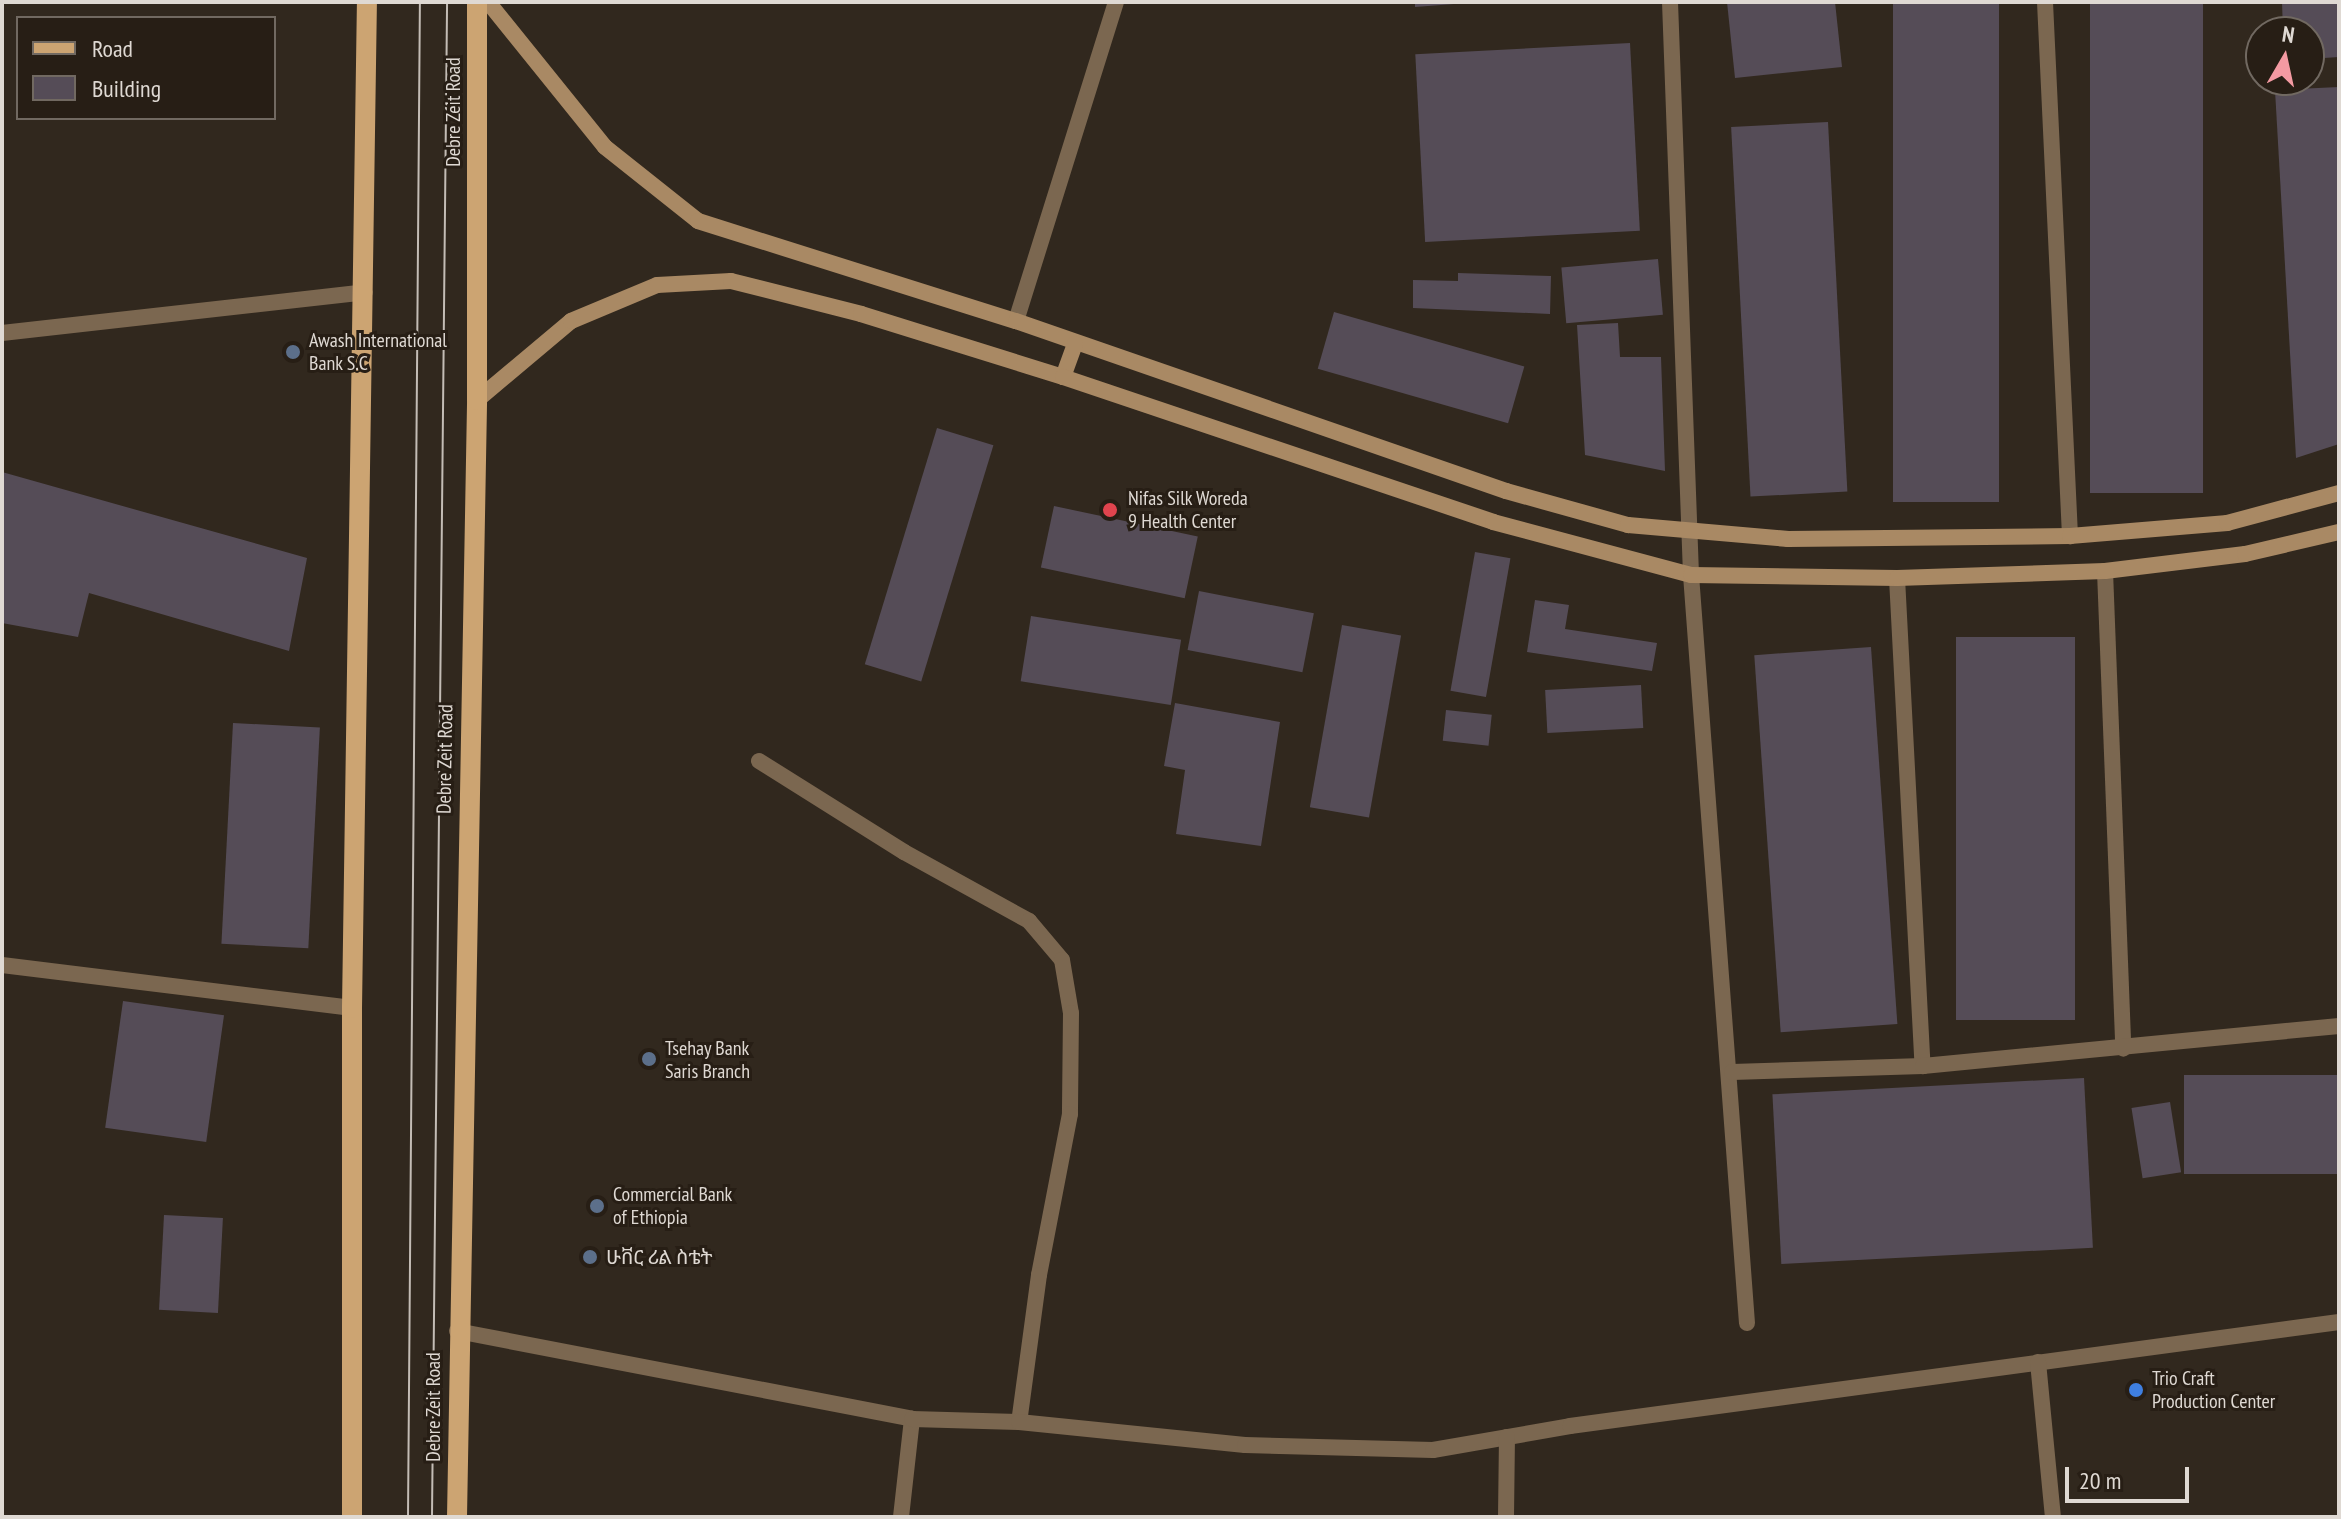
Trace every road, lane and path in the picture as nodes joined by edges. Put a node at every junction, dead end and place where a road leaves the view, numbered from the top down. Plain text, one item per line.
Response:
1 (367, 2) edge
2 (477, 2) edge
3 (488, 2) edge
4 (1116, 2) edge
5 (1670, 2) edge
6 (2045, 2) edge
7 (365, 292) junction
8 (1016, 321) junction
9 (2, 333) edge
10 (1075, 344) junction
11 (1063, 377) junction
12 (477, 400) junction
13 (2339, 493) edge
14 (2339, 532) edge
15 (1691, 535) junction
16 (2070, 536) junction
17 (2105, 571) junction
18 (1691, 575) junction
19 (1897, 578) junction
20 (759, 761) dead end
21 (2, 965) edge
22 (352, 1008) junction
23 (2339, 1026) edge
24 (2123, 1049) junction
25 (1923, 1066) junction
26 (1732, 1072) junction
27 (2339, 1322) edge
28 (1747, 1323) dead end
29 (457, 1331) junction
30 (2038, 1362) junction
31 (912, 1419) junction
32 (1019, 1422) junction
33 (1507, 1437) junction
34 (352, 1517) edge
35 (457, 1517) edge
36 (901, 1517) edge
37 (1506, 1517) edge
38 (2053, 1517) edge

1 - 7 main road
2 - 12 main road, Debre Zeit Road
3 - 8 street
4 - 8 street
5 - 15 street
6 - 16 street
7 - 9 street
7 - 22 main road
8 - 10 street
10 - 11 street
10 - 15 street
11 - 12 street
11 - 18 street
12 - 29 main road, Debre Zeit Road
13 - 16 street
14 - 17 street
15 - 16 street
15 - 18 street
17 - 19 street
17 - 24 street
18 - 19 street
18 - 26 street
19 - 25 street
20 - 32 street
21 - 22 street
22 - 34 main road
23 - 24 street
24 - 25 street
25 - 26 street
26 - 28 street
27 - 30 street
29 - 31 street
29 - 35 main road, Debre Zeit Road
30 - 33 street
30 - 38 street
31 - 32 street
31 - 36 street
32 - 33 street
33 - 37 street

